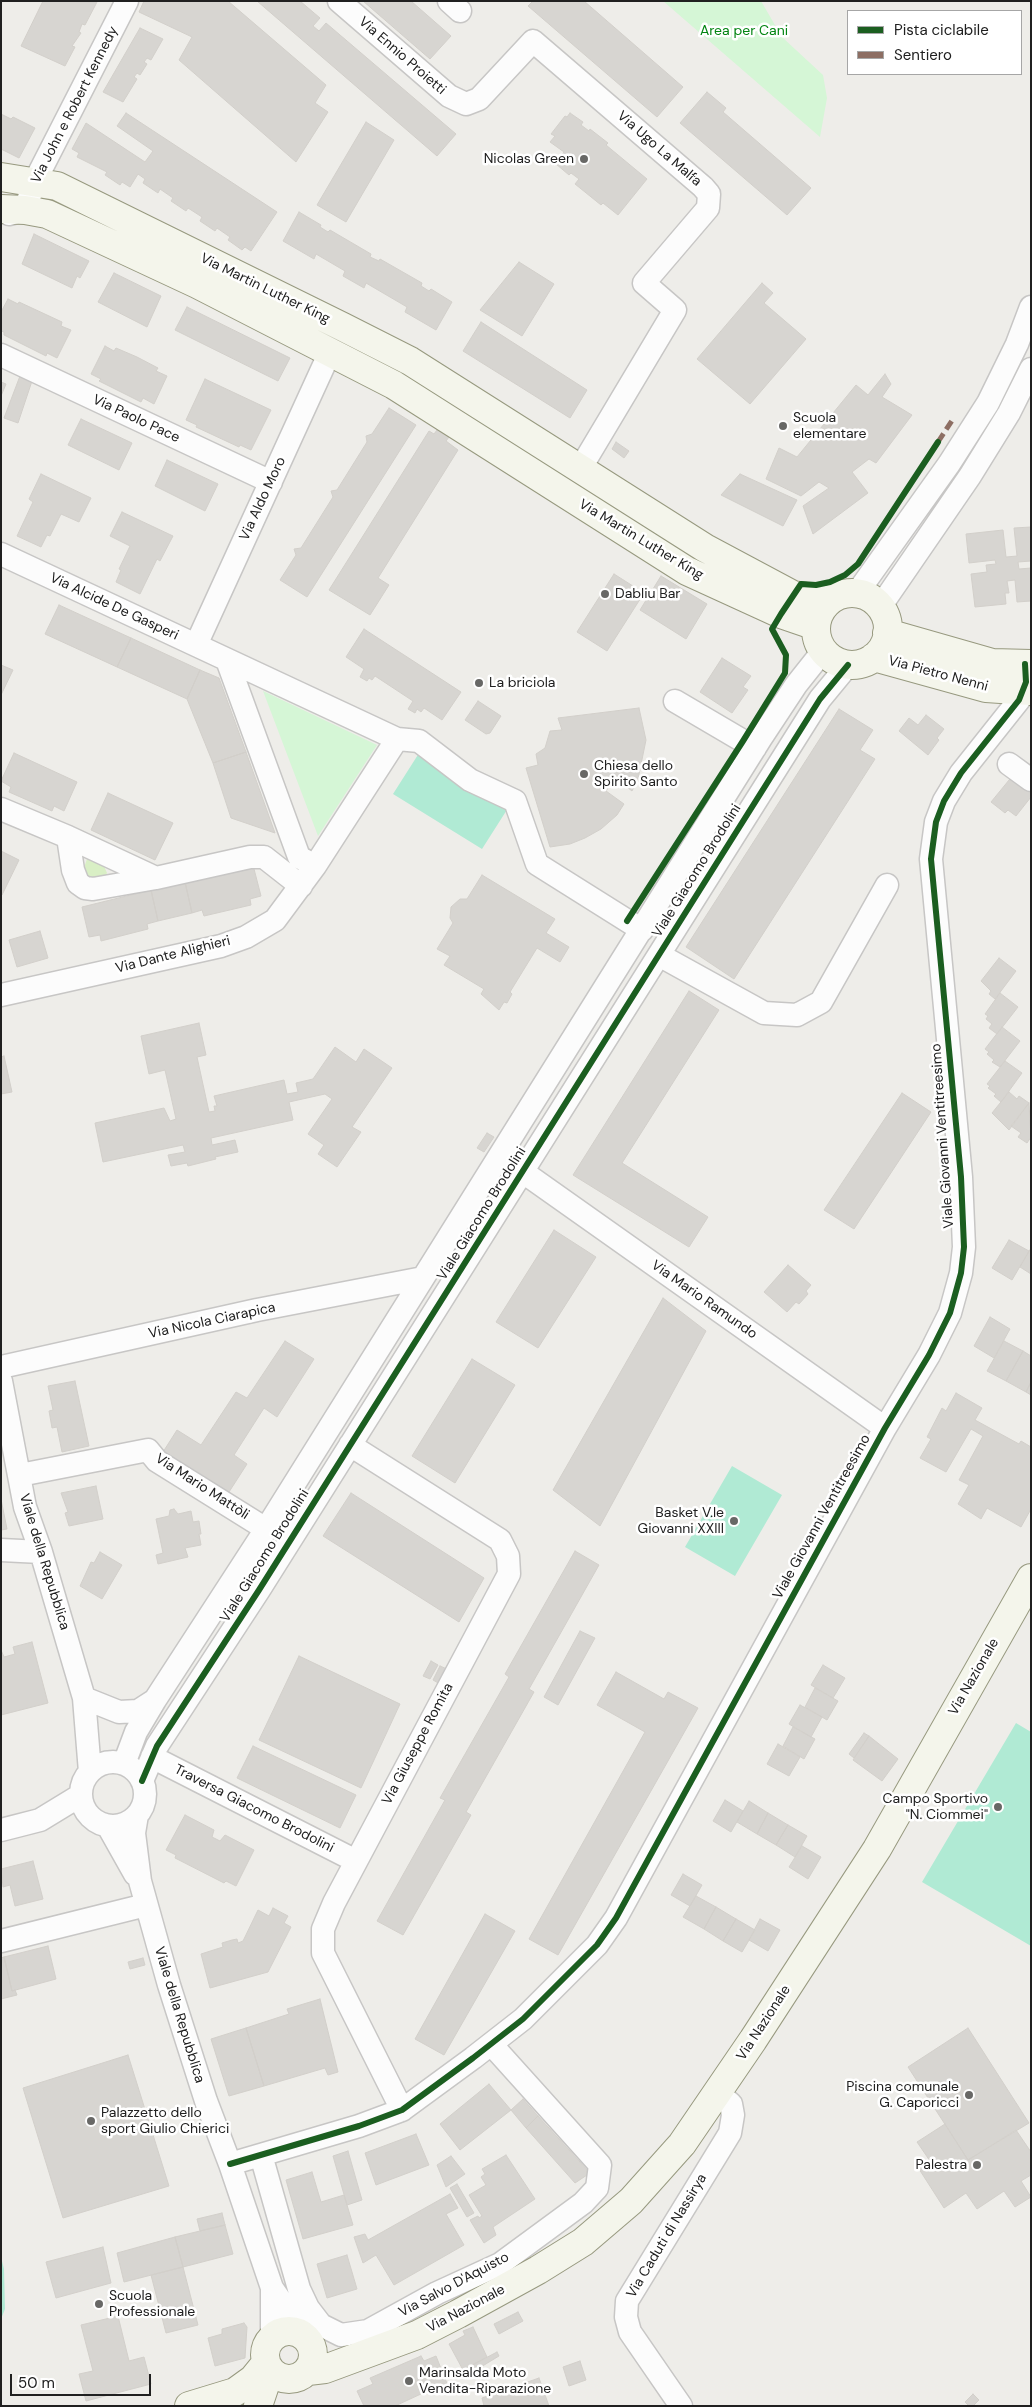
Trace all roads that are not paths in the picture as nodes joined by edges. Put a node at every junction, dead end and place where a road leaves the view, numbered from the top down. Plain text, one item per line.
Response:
1 (127, 1) edge
2 (338, 1) edge
3 (533, 41) joint
4 (1, 177) edge
5 (34, 183) junction
6 (9, 212) edge
7 (1031, 307) edge
8 (330, 352) junction
9 (1, 355) edge
10 (1031, 369) edge
11 (517, 429) junction
12 (500, 452) junction
13 (949, 464) junction
14 (580, 469) junction
15 (970, 476) junction
16 (271, 482) junction
17 (1, 554) edge
18 (857, 593) junction
19 (830, 600) junction
20 (880, 607) junction
21 (887, 633) junction
22 (820, 639) junction
23 (196, 646) junction
24 (874, 657) junction
25 (227, 660) junction
26 (1028, 664) edge
27 (848, 665) junction
28 (1027, 691) edge
29 (675, 700) dead end
30 (396, 739) junction
31 (755, 748) junction
32 (1009, 764) dead end
33 (1031, 780) edge
34 (1, 809) edge
35 (68, 837) junction
36 (315, 866) junction
37 (156, 878) junction
38 (888, 885) dead end
39 (301, 886) junction
40 (642, 930) junction
41 (659, 954) junction
42 (1, 995) edge
43 (523, 1172) junction
44 (423, 1278) junction
45 (1, 1367) edge
46 (1, 1381) edge
47 (885, 1428) junction
48 (350, 1445) junction
49 (20, 1475) junction
50 (266, 1528) junction
51 (1, 1550) edge
52 (41, 1552) junction
53 (1031, 1578) edge
54 (155, 1700) junction
55 (85, 1705) junction
56 (152, 1757) junction
57 (118, 1763) junction
58 (90, 1772) junction
59 (142, 1781) junction
60 (81, 1795) junction
61 (137, 1815) junction
62 (40, 1820) junction
63 (100, 1822) junction
64 (1, 1830) edge
65 (356, 1862) junction
66 (140, 1881) junction
67 (146, 1905) junction
68 (1, 1941) edge
69 (491, 2044) junction
70 (717, 2092) junction
71 (402, 2110) junction
72 (261, 2155) junction
73 (230, 2164) junction
74 (272, 2288) junction
75 (289, 2357) junction
76 (189, 2406) edge
77 (258, 2406) edge
78 (265, 2406) edge
79 (681, 2406) edge

1 - 5 street, Via John e Robert Kennedy
2 - 3 street, Via Ennio Proietti
3 - 14 street, Via Ugo La Malfa
4 - 5 street, Via Martin Luther King
5 - 6 street, Via John e Robert Kennedy
5 - 11 street, Via Martin Luther King
6 - 8 street, Via Martin Luther King
7 - 13 street
8 - 12 street, Via Martin Luther King
8 - 16 street, Via Aldo Moro
9 - 16 street, Via Paolo Pace
10 - 15 street
11 - 12 street
11 - 14 street, Via Martin Luther King
12 - 22 street, Via Martin Luther King
13 - 15 street
13 - 18 street
14 - 19 street, Via Martin Luther King
15 - 20 street
16 - 23 street, Via Aldo Moro
17 - 23 street, Via Alcide De Gasperi
18 - 19 street
18 - 20 street
19 - 22 street
20 - 21 street
21 - 24 street
21 - 26 street, Via Pietro Nenni
22 - 27 street
22 - 31 street, Viale Giacomo Brodolini
23 - 25 street, Via Alcide De Gasperi
24 - 27 street
24 - 28 street, Via Pietro Nenni
25 - 30 street, Via Alcide De Gasperi
25 - 36 street
26 - 28 street, Viale Giovanni Ventitreesimo
27 - 41 street, Viale Giacomo Brodolini
28 - 47 street, Viale Giovanni Ventitreesimo
29 - 31 street
30 - 36 street, Via Dante Alighieri
30 - 40 street, Via Alcide De Gasperi
31 - 40 street, Viale Giacomo Brodolini
32 - 33 street
34 - 35 street
35 - 37 street
35 - 37 street
36 - 39 street, Via Dante Alighieri
37 - 39 street
38 - 41 street
39 - 42 street, Via Dante Alighieri
40 - 44 street, Viale Giacomo Brodolini
41 - 43 street, Viale Giacomo Brodolini
43 - 47 street, Via Mario Ramundo
43 - 48 street, Viale Giacomo Brodolini
44 - 45 street, Via Nicola Ciarapica
44 - 50 street, Viale Giacomo Brodolini
46 - 49 street, Viale della Repubblica
47 - 69 street, Viale Giovanni Ventitreesimo
48 - 56 street, Viale Giacomo Brodolini
48 - 65 street, Via Giuseppe Romita
49 - 50 street, Via Mario Mattòli
49 - 52 street, Viale della Repubblica
50 - 54 street, Viale Giacomo Brodolini
51 - 52 street
52 - 55 street, Viale della Repubblica
53 - 70 street, Via Nazionale
54 - 55 street, Viale Giacomo Brodolini
54 - 57 street, Viale Giacomo Brodolini
55 - 57 street, Viale della Repubblica
55 - 58 street, Viale della Repubblica
56 - 59 street, Viale Giacomo Brodolini
56 - 65 street, Traversa Giacomo Brodolini
57 - 58 street
57 - 59 street
58 - 60 street
59 - 61 street
60 - 62 street
60 - 63 street
61 - 63 street
61 - 66 street, Viale della Repubblica
62 - 63 street
62 - 64 street
63 - 66 street, Viale della Repubblica
65 - 71 street, Via Giuseppe Romita
66 - 67 street, Viale della Repubblica
67 - 68 street
67 - 73 street, Viale della Repubblica
69 - 71 street, Viale Giovanni Ventitreesimo
69 - 72 street, Via Salvo D'Aquisto
70 - 75 street, Via Nazionale
70 - 79 street, Via Caduti di Nassirya
71 - 72 street, Viale Giovanni Ventitreesimo
72 - 73 street, Viale Giovanni Ventitreesimo
73 - 74 street, Viale della Repubblica
74 - 75 street, Viale della Repubblica
74 - 75 street, Viale della Repubblica
75 - 76 street
75 - 77 street
75 - 78 street

